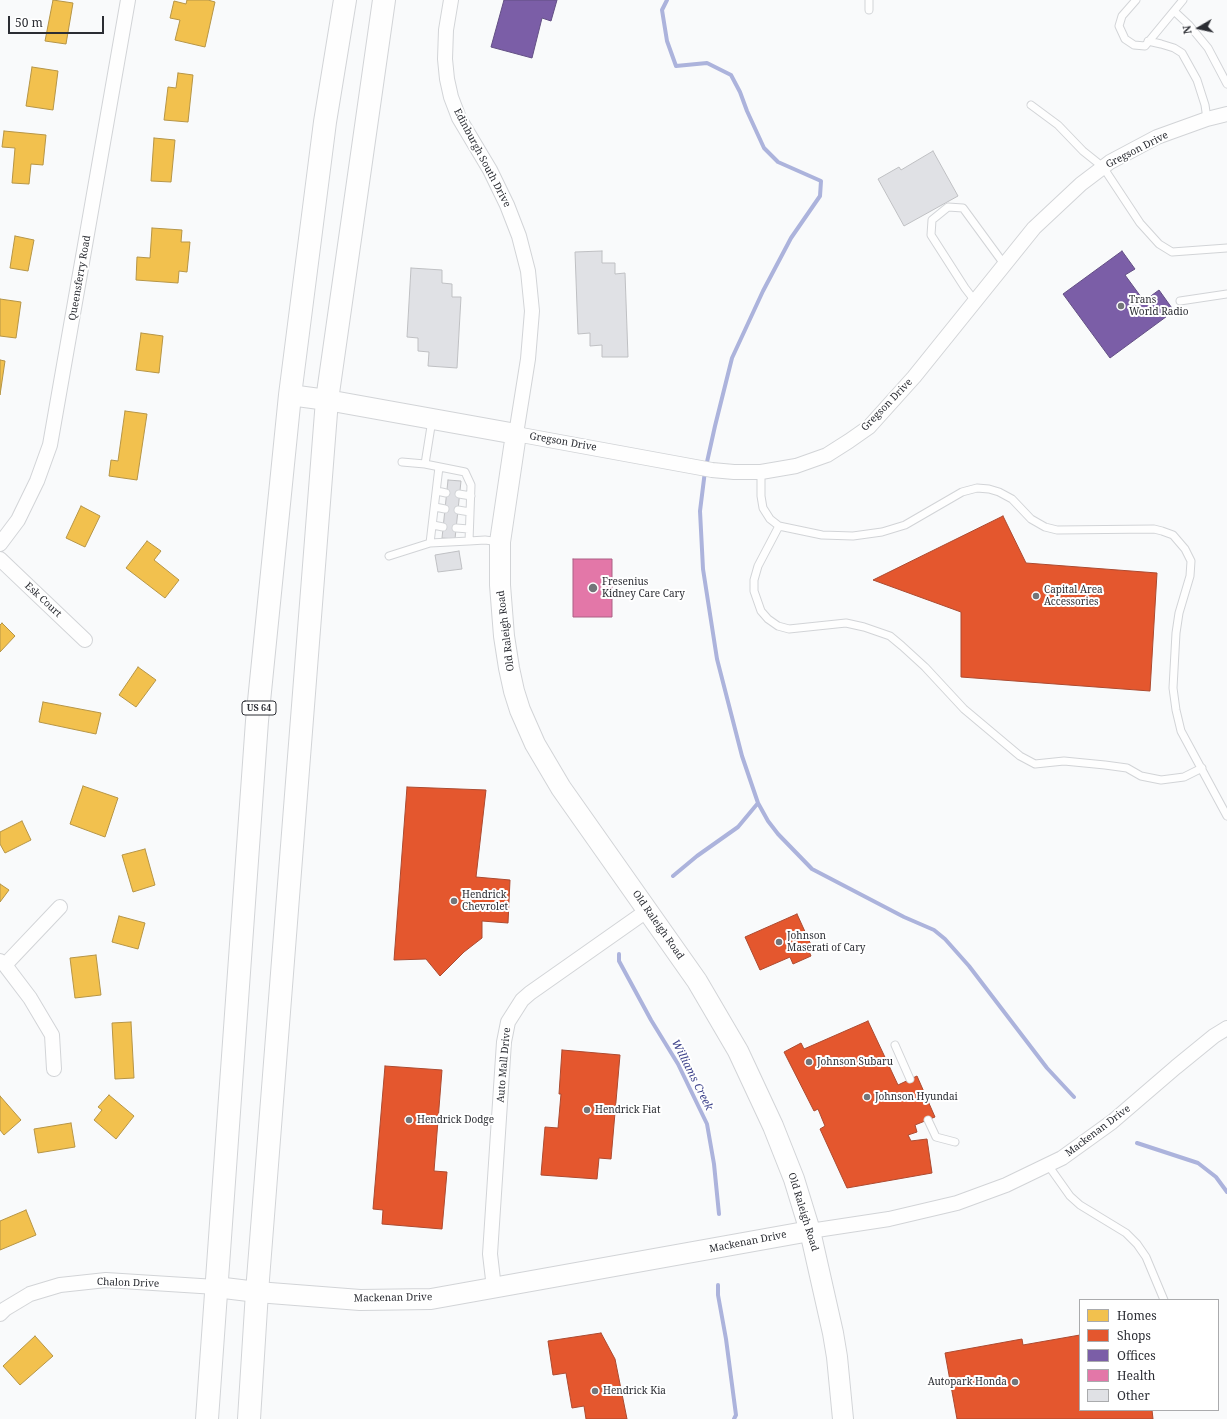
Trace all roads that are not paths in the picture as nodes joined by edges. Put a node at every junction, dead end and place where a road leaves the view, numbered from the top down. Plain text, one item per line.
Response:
1 (128, 0) edge
2 (345, 0) edge
3 (384, 0) edge
4 (452, 0) edge
5 (869, 0) edge
6 (1136, 0) edge
7 (1182, 0) edge
8 (868, 10) dead end
9 (1174, 11) junction
10 (1148, 42) junction
11 (1227, 84) edge
12 (1031, 105) dead end
13 (1227, 114) edge
14 (1208, 119) junction
15 (1103, 167) junction
16 (1227, 248) edge
17 (1004, 264) junction
18 (1227, 294) edge
19 (975, 300) junction
20 (1180, 301) dead end
21 (290, 395) junction
22 (327, 400) junction
23 (432, 419) junction
24 (516, 434) junction
25 (402, 462) dead end
26 (425, 464) junction
27 (439, 467) junction
28 (761, 472) junction
29 (437, 491) junction
30 (446, 493) dead end
31 (460, 494) dead end
32 (471, 496) junction
33 (435, 507) junction
34 (445, 509) dead end
35 (458, 510) dead end
36 (470, 512) junction
37 (433, 525) junction
38 (443, 526) dead end
39 (779, 526) junction
40 (456, 528) dead end
41 (469, 529) junction
42 (469, 542) junction
43 (500, 542) junction
44 (430, 543) junction
45 (0, 544) edge
46 (389, 556) dead end
47 (0, 560) edge
48 (85, 640) dead end
49 (1202, 768) junction
50 (1227, 816) edge
51 (60, 907) dead end
52 (648, 910) junction
53 (2, 963) edge
54 (1227, 1028) edge
55 (895, 1044) dead end
56 (54, 1070) dead end
57 (910, 1080) dead end
58 (928, 1120) dead end
59 (955, 1142) dead end
60 (1048, 1165) junction
61 (810, 1231) junction
62 (216, 1287) junction
63 (494, 1288) junction
64 (257, 1292) junction
65 (1164, 1299) edge
66 (0, 1314) edge
67 (207, 1419) edge
68 (248, 1419) edge
69 (844, 1419) edge

1 - 45 street, Queensferry Road
2 - 21 highway, US 64
3 - 22 highway
4 - 24 street, Edinburgh South Drive
5 - 8 lane
6 - 10 lane
7 - 9 lane
9 - 10 lane
9 - 11 lane
10 - 14 lane
12 - 15 lane
13 - 14 street, Gregson Drive
14 - 15 street, Gregson Drive
15 - 16 lane
15 - 17 street, Gregson Drive
17 - 19 street, Gregson Drive
17 - 19 lane
18 - 20 lane
19 - 28 street, Gregson Drive
21 - 22 street, Gregson Drive
21 - 62 highway, US 64
22 - 23 street, Gregson Drive
22 - 64 highway
23 - 24 street, Gregson Drive
23 - 26 lane
24 - 28 street, Gregson Drive
24 - 43 street, Old Raleigh Road
25 - 26 lane
26 - 27 lane
27 - 29 lane
27 - 32 lane
28 - 39 lane
29 - 30 lane
29 - 33 lane
31 - 32 lane
32 - 36 lane
33 - 34 lane
33 - 37 lane
35 - 36 lane
36 - 41 lane
37 - 38 lane
37 - 44 lane
39 - 49 lane
39 - 49 lane
40 - 41 lane
41 - 42 lane
42 - 43 lane
42 - 44 lane
43 - 52 street, Old Raleigh Road
44 - 46 lane
47 - 48 street, Esk Court
49 - 50 lane
51 - 53 street
52 - 61 street, Old Raleigh Road
52 - 63 street, Auto Mall Drive
53 - 56 street
54 - 60 street, Mackenan Drive
55 - 57 lane
58 - 59 lane
60 - 61 street, Mackenan Drive
60 - 65 lane
61 - 63 street, Mackenan Drive
61 - 69 street, Old Raleigh Road
62 - 64 street, Mackenan Drive
62 - 66 street, Chalon Drive
62 - 67 highway, US 64
63 - 64 street, Mackenan Drive
64 - 68 highway

